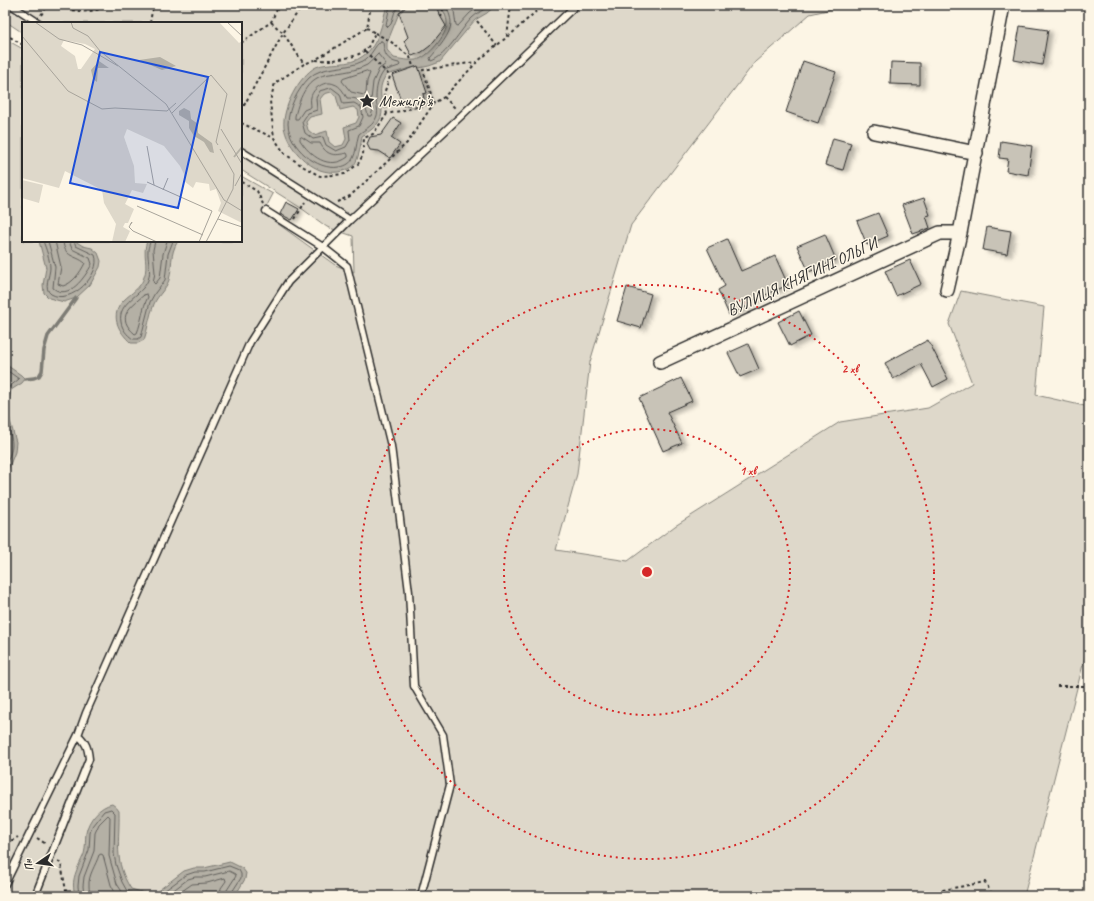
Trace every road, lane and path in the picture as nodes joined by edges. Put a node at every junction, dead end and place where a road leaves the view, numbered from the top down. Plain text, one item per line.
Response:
1 (11, 5) edge
2 (61, 5) edge
3 (111, 5) edge
4 (153, 5) edge
5 (279, 5) edge
6 (303, 5) edge
7 (371, 5) edge
8 (444, 5) edge
9 (511, 5) edge
10 (543, 5) edge
11 (576, 5) edge
12 (1003, 5) edge
13 (441, 17) dead end
14 (477, 21) dead end
15 (37, 22) edge
16 (150, 22) edge
17 (271, 22) junction
18 (368, 28) junction
19 (283, 33) junction
20 (375, 33) junction
21 (5, 34) edge
22 (507, 37) junction
23 (242, 42) edge
24 (22, 44) edge
25 (497, 46) junction
26 (365, 51) junction
27 (314, 60) junction
28 (477, 62) junction
29 (304, 64) junction
30 (413, 66) dead end
31 (444, 97) junction
32 (434, 103) junction
33 (242, 110) edge
34 (388, 114) junction
35 (462, 116) junction
36 (242, 123) edge
37 (874, 132) dead end
38 (274, 138) junction
39 (242, 152) edge
40 (976, 153) junction
41 (242, 183) edge
42 (310, 194) junction
43 (328, 206) junction
44 (266, 211) joint
45 (350, 220) junction
46 (290, 227) junction
47 (960, 233) junction
48 (323, 247) junction
49 (947, 290) dead end
50 (660, 362) dead end
51 (1057, 686) dead end
52 (1089, 686) edge
53 (78, 735) junction
54 (5, 884) edge
55 (35, 896) edge
56 (421, 896) edge
57 (932, 896) edge
58 (993, 896) edge

1 - 15 lane
2 - 3 path
4 - 16 path
5 - 17 path
6 - 19 path
7 - 18 path
8 - 13 path
9 - 22 path
10 - 22 path
11 - 35 lane
12 - 40 street
14 - 25 path
17 - 19 path
17 - 23 path
18 - 20 path
18 - 27 path
19 - 29 path
19 - 33 path
20 - 26 path
20 - 30 path
21 - 24 path
22 - 25 path
25 - 28 path
26 - 27 path
26 - 34 path
27 - 29 path
28 - 31 path
28 - 32 path
29 - 38 path
31 - 32 path
31 - 35 path
32 - 34 path
32 - 43 path
34 - 38 path
35 - 45 lane
36 - 38 path
37 - 40 street
39 - 42 lane
40 - 47 street
41 - 44 path
42 - 43 lane
42 - 46 path
43 - 45 lane
44 - 46 lane
45 - 48 lane
46 - 48 lane
47 - 49 street
47 - 50 street, ВУЛИЦЯ КНЯГИНІ ОЛЬГИ
48 - 53 lane
48 - 56 lane
51 - 52 path
53 - 54 lane
53 - 55 lane
57 - 58 path

